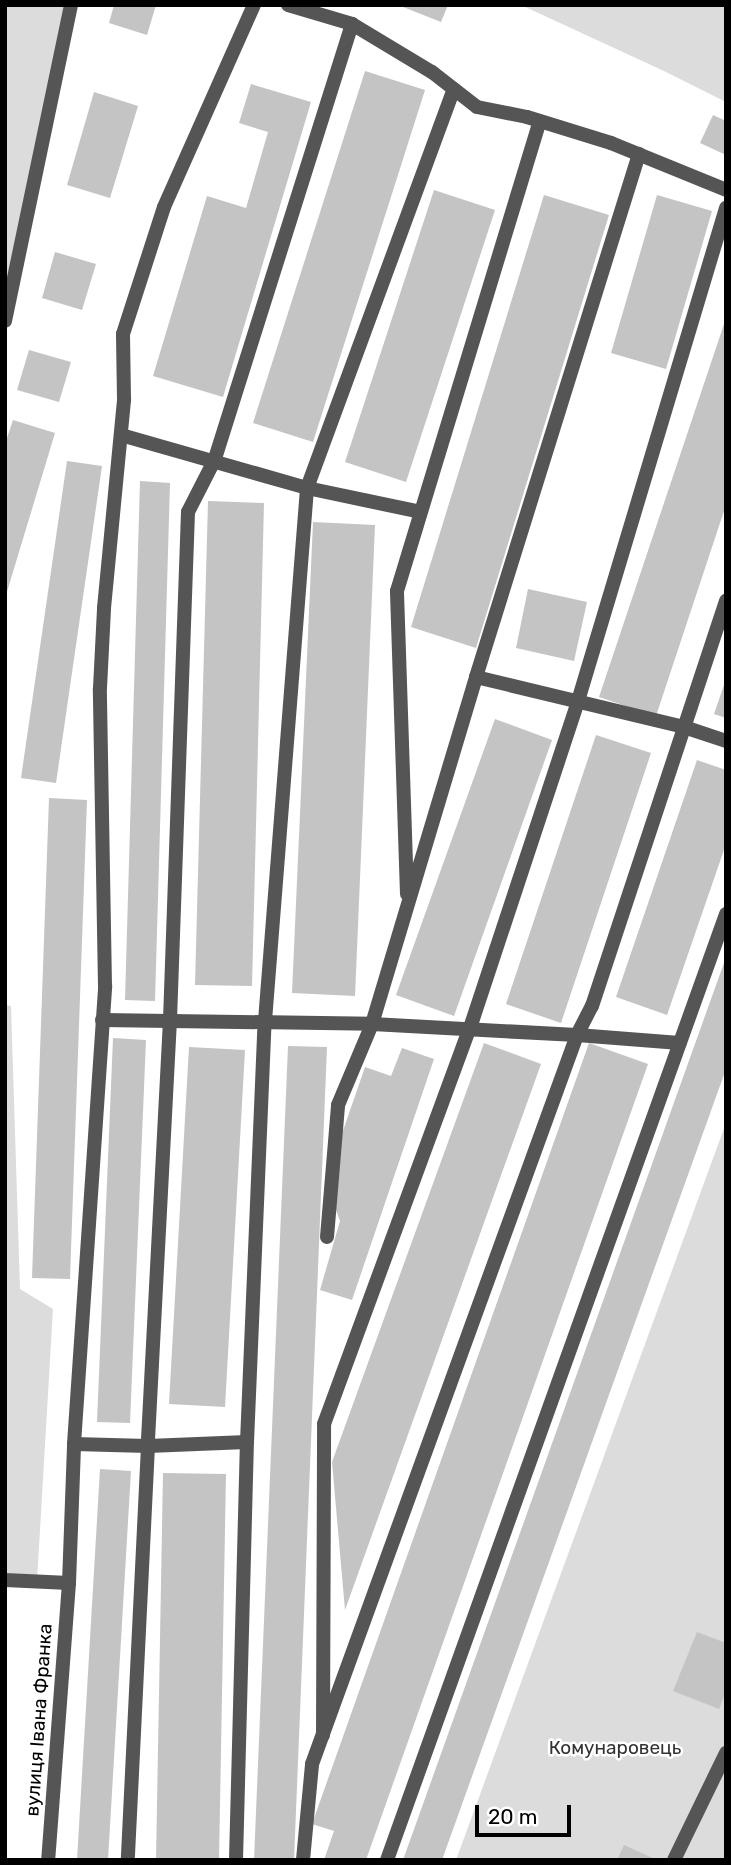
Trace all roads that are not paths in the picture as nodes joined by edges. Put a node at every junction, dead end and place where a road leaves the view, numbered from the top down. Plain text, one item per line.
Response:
1 (71, 5) edge
2 (254, 5) edge
3 (288, 5) edge
4 (352, 24) junction
5 (454, 89) junction
6 (540, 121) junction
7 (639, 155) junction
8 (726, 190) edge
9 (726, 208) edge
10 (5, 321) edge
11 (121, 435) junction
12 (214, 461) junction
13 (307, 488) junction
14 (421, 512) junction
15 (726, 601) edge
16 (476, 677) junction
17 (578, 701) junction
18 (684, 727) junction
19 (726, 741) edge
20 (408, 906) junction
21 (726, 914) edge
22 (102, 1020) junction
23 (170, 1020) junction
24 (265, 1021) junction
25 (372, 1024) junction
26 (470, 1028) junction
27 (577, 1035) junction
28 (680, 1043) junction
29 (327, 1237) dead end
30 (247, 1442) junction
31 (74, 1444) junction
32 (148, 1446) junction
33 (5, 1580) edge
34 (69, 1583) junction
35 (323, 1735) junction
36 (726, 1754) edge
37 (48, 1860) edge
38 (128, 1860) edge
39 (236, 1860) edge
40 (303, 1860) edge
41 (387, 1860) edge
42 (674, 1860) edge

1 - 10 street
2 - 11 street, вулиця Івана Франка
3 - 4 street
4 - 5 street
4 - 12 street
5 - 6 street
5 - 13 street
6 - 7 street
6 - 14 street
7 - 8 street
7 - 16 street
9 - 17 street
11 - 12 street
11 - 22 street, вулиця Івана Франка
12 - 13 street
12 - 23 street
13 - 14 street
13 - 24 street
14 - 20 street
15 - 18 street
16 - 17 street
16 - 20 street
17 - 18 street
17 - 26 street
18 - 19 street
18 - 27 street
20 - 25 street
21 - 28 street
22 - 23 street
22 - 31 street, вулиця Івана Франка
23 - 24 street
23 - 32 street
24 - 25 street
24 - 30 street
25 - 26 street
25 - 29 street
26 - 27 street
26 - 35 street
27 - 28 street
27 - 35 street
28 - 41 street
30 - 32 street
30 - 39 street
31 - 32 street
31 - 34 street, вулиця Івана Франка
32 - 38 street
33 - 34 street
34 - 37 street, вулиця Івана Франка
35 - 40 street
36 - 42 street

